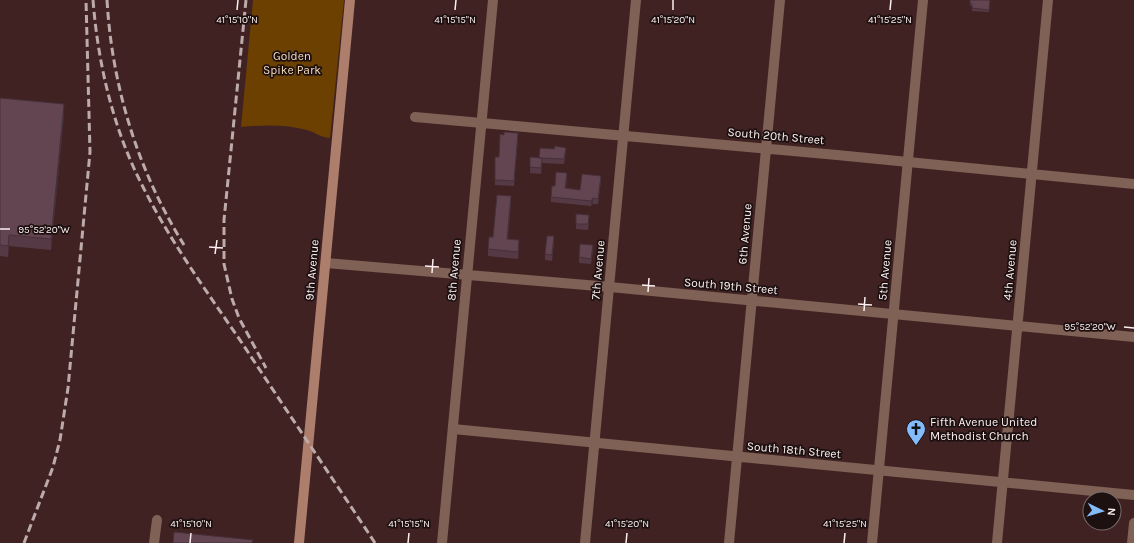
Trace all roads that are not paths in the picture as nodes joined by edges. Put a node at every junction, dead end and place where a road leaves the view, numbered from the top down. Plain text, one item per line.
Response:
1 (350, 0) edge
2 (493, 0) edge
3 (636, 0) edge
4 (780, 0) edge
5 (923, 0) edge
6 (1048, 0) edge
7 (415, 117) dead end
8 (481, 124) junction
9 (624, 137) junction
10 (766, 148) junction
11 (908, 162) junction
12 (1032, 174) junction
13 (1134, 184) edge
14 (326, 263) junction
15 (467, 275) junction
16 (610, 287) junction
17 (752, 301) junction
18 (894, 314) junction
19 (1018, 326) junction
20 (1134, 337) edge
21 (453, 429) junction
22 (595, 444) junction
23 (737, 458) junction
24 (879, 470) junction
25 (1003, 482) junction
26 (1134, 495) edge
27 (157, 520) dead end
28 (1134, 523) edge
29 (154, 543) edge
30 (299, 543) edge
31 (442, 543) edge
32 (585, 543) edge
33 (729, 543) edge
34 (872, 543) edge
35 (997, 543) edge
36 (1132, 543) edge

1 - 14 main road, 9th Avenue
2 - 8 street, 8th Avenue
3 - 9 street, 7th Avenue
4 - 10 street, 6th Avenue
5 - 11 street, 5th Avenue
6 - 12 street, 4th Avenue
7 - 8 street, South 20th Street
8 - 9 street, South 20th Street
8 - 15 street, 8th Avenue
9 - 10 street, South 20th Street
9 - 16 street, 7th Avenue
10 - 11 street, South 20th Street
10 - 17 street, 6th Avenue
11 - 12 street, South 20th Street
11 - 18 street, 5th Avenue
12 - 13 street, South 20th Street
12 - 19 street, 4th Avenue
14 - 15 street, South 19th Street
14 - 30 main road, 9th Avenue
15 - 16 street, South 19th Street
15 - 21 street, 8th Avenue
16 - 17 street, South 19th Street
16 - 22 street, 7th Avenue
17 - 18 street, South 19th Street
17 - 23 street, 6th Avenue
18 - 19 street, South 19th Street
18 - 24 street, 5th Avenue
19 - 20 street, South 19th Street
19 - 25 street, 4th Avenue
21 - 22 street, South 18th Street
21 - 31 street, 8th Avenue
22 - 23 street, South 18th Street
22 - 32 street, 7th Avenue
23 - 24 street, South 18th Street
23 - 33 street, 6th Avenue
24 - 25 street, South 18th Street
24 - 34 street, 5th Avenue
25 - 26 street, South 18th Street
25 - 35 street, 4th Avenue
27 - 29 street
28 - 36 street

